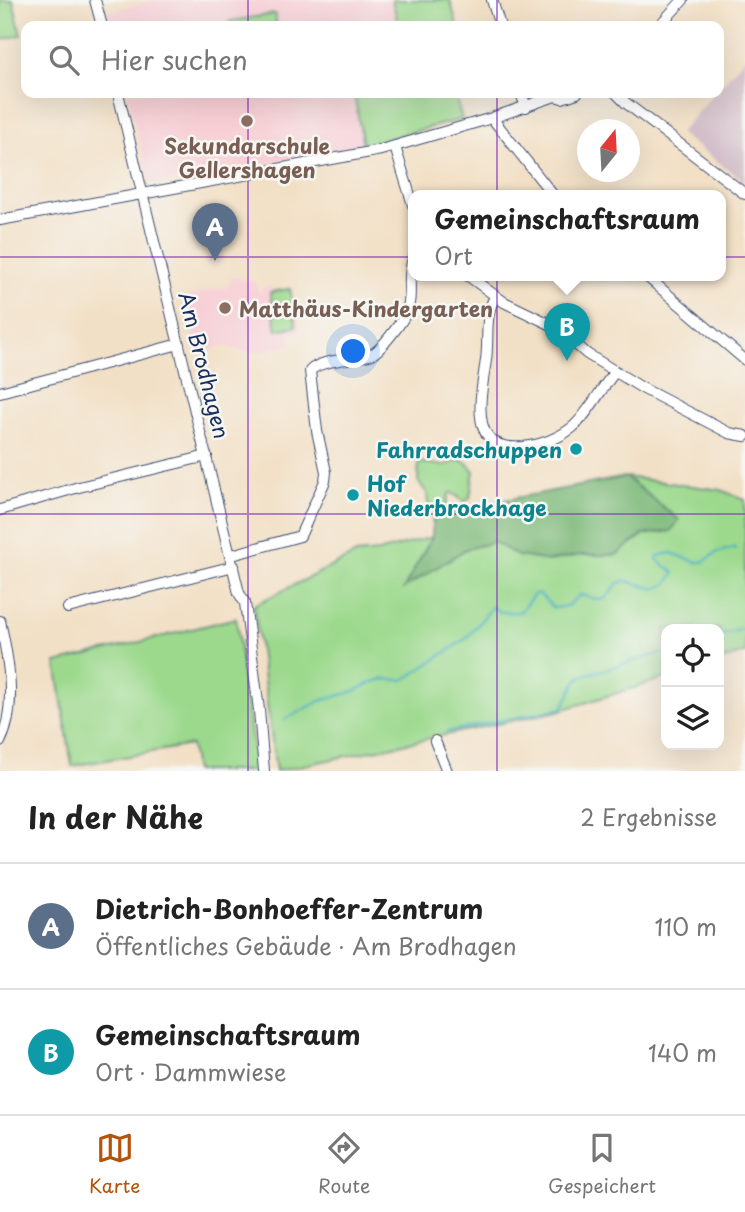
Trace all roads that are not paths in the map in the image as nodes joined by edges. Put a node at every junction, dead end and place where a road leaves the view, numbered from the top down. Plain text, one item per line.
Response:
1 (95, 0) edge
2 (492, 0) edge
3 (683, 0) edge
4 (101, 21) edge
5 (498, 21) edge
6 (664, 21) edge
7 (119, 98) edge
8 (523, 98) edge
9 (547, 98) edge
10 (622, 98) edge
11 (526, 107) junction
12 (492, 118) junction
13 (395, 147) junction
14 (408, 190) edge
15 (549, 190) edge
16 (144, 194) junction
17 (745, 194) edge
18 (0, 207) edge
19 (2, 220) edge
20 (409, 281) edge
21 (475, 281) edge
22 (652, 281) edge
23 (495, 297) junction
24 (179, 344) junction
25 (745, 360) edge
26 (615, 372) junction
27 (0, 392) edge
28 (745, 436) edge
29 (207, 456) junction
30 (0, 510) edge
31 (233, 560) junction
32 (68, 608) dead end
33 (0, 621) edge
34 (435, 741) dead end
35 (0, 742) edge
36 (264, 771) edge
37 (447, 771) edge

1 - 4 street
2 - 5 street
3 - 6 street
7 - 16 street, Am Brodhagen
8 - 11 street
9 - 11 street
10 - 17 street
11 - 12 street
12 - 13 street
12 - 15 street
13 - 14 street
13 - 16 street
16 - 19 street
16 - 24 street, Am Brodhagen
18 - 19 street
20 - 31 street
21 - 23 street
22 - 25 street
23 - 26 street
23 - 26 street
24 - 27 street
24 - 29 street, Am Brodhagen
26 - 28 street
29 - 30 street
29 - 31 street, Am Brodhagen
31 - 32 street
31 - 36 street, Am Brodhagen
33 - 35 street
34 - 37 street

